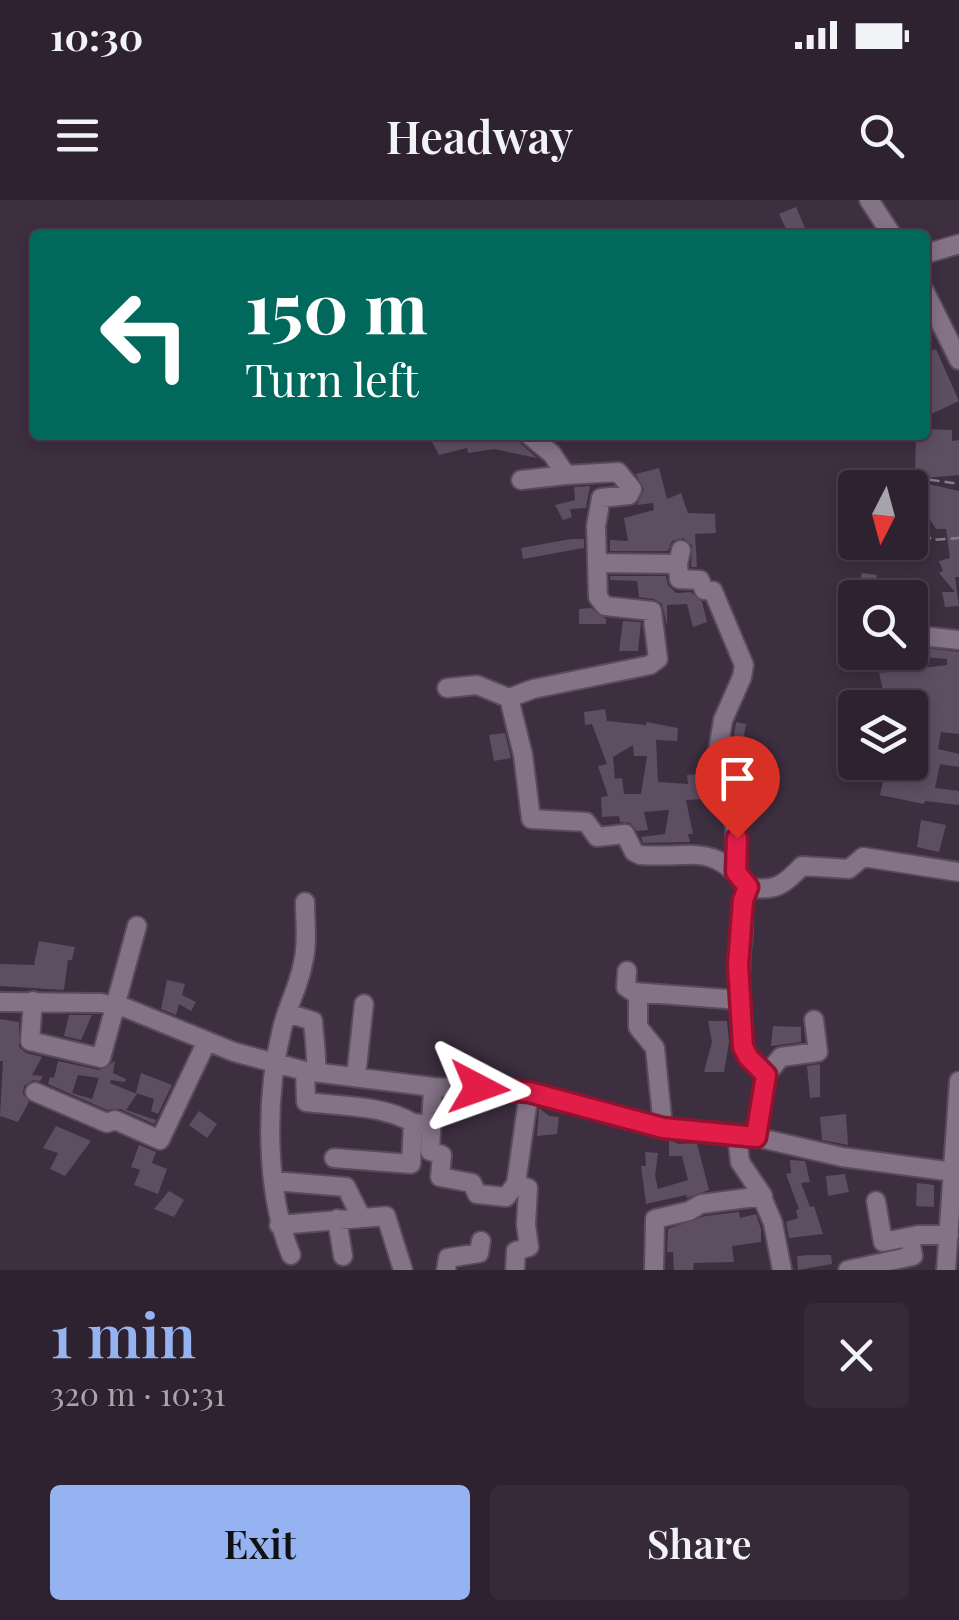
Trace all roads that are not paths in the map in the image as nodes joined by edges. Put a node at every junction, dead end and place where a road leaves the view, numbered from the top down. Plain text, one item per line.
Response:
1 (871, 201) edge
2 (889, 230) edge
3 (959, 244) edge
4 (930, 253) edge
5 (930, 302) edge
6 (959, 360) edge
7 (535, 440) edge
8 (566, 475) junction
9 (521, 480) dead end
10 (598, 562) junction
11 (928, 637) edge
12 (959, 640) edge
13 (447, 688) dead end
14 (509, 698) junction
15 (736, 872) junction
16 (959, 872) edge
17 (748, 887) junction
18 (305, 902) dead end
19 (138, 926) dead end
20 (627, 971) dead end
21 (638, 992) junction
22 (740, 1000) junction
23 (33, 1001) junction
24 (0, 1002) edge
25 (364, 1004) dead end
26 (117, 1006) junction
27 (287, 1013) junction
28 (814, 1020) dead end
29 (207, 1041) junction
30 (276, 1064) junction
31 (311, 1071) junction
32 (766, 1075) junction
33 (356, 1076) junction
34 (959, 1081) edge
35 (433, 1087) junction
36 (35, 1092) dead end
37 (529, 1092) junction
38 (413, 1124) junction
39 (433, 1124) junction
40 (663, 1128) junction
41 (747, 1136) junction
42 (334, 1158) dead end
43 (953, 1172) junction
44 (274, 1181) junction
45 (516, 1184) junction
46 (762, 1197) junction
47 (876, 1201) dead end
48 (361, 1217) junction
49 (338, 1218) junction
50 (279, 1225) junction
51 (949, 1235) junction
52 (910, 1238) junction
53 (481, 1241) dead end
54 (291, 1255) dead end
55 (343, 1256) dead end
56 (403, 1270) edge
57 (446, 1270) edge
58 (515, 1270) edge
59 (654, 1270) edge
60 (782, 1270) edge
61 (848, 1270) edge
62 (946, 1270) edge

1 - 2 street
3 - 4 street
5 - 6 street
7 - 8 street
8 - 9 street
8 - 10 street
10 - 14 street
10 - 15 street
11 - 12 street
13 - 14 street
14 - 15 street
15 - 17 street
16 - 17 street
17 - 22 street
18 - 27 street
19 - 26 street
20 - 21 street
21 - 22 street
21 - 40 street
22 - 32 street
23 - 24 street
23 - 26 street
23 - 26 street
25 - 33 street
26 - 29 street
27 - 30 street
27 - 31 street
28 - 32 street
29 - 30 street
29 - 36 street
30 - 31 street
30 - 44 street
31 - 33 street
31 - 38 street
32 - 41 street
33 - 35 street
34 - 43 street
35 - 37 street
35 - 39 street
37 - 40 street
37 - 45 street
38 - 39 street
38 - 42 street
39 - 45 street
40 - 41 street
41 - 43 street
41 - 46 street
43 - 51 street
44 - 48 street
44 - 50 street
45 - 58 street
46 - 59 street
46 - 60 street
47 - 52 street
48 - 49 street
48 - 56 street
49 - 50 street
49 - 55 street
50 - 54 street
51 - 52 street
51 - 62 street
52 - 61 street
53 - 57 street

